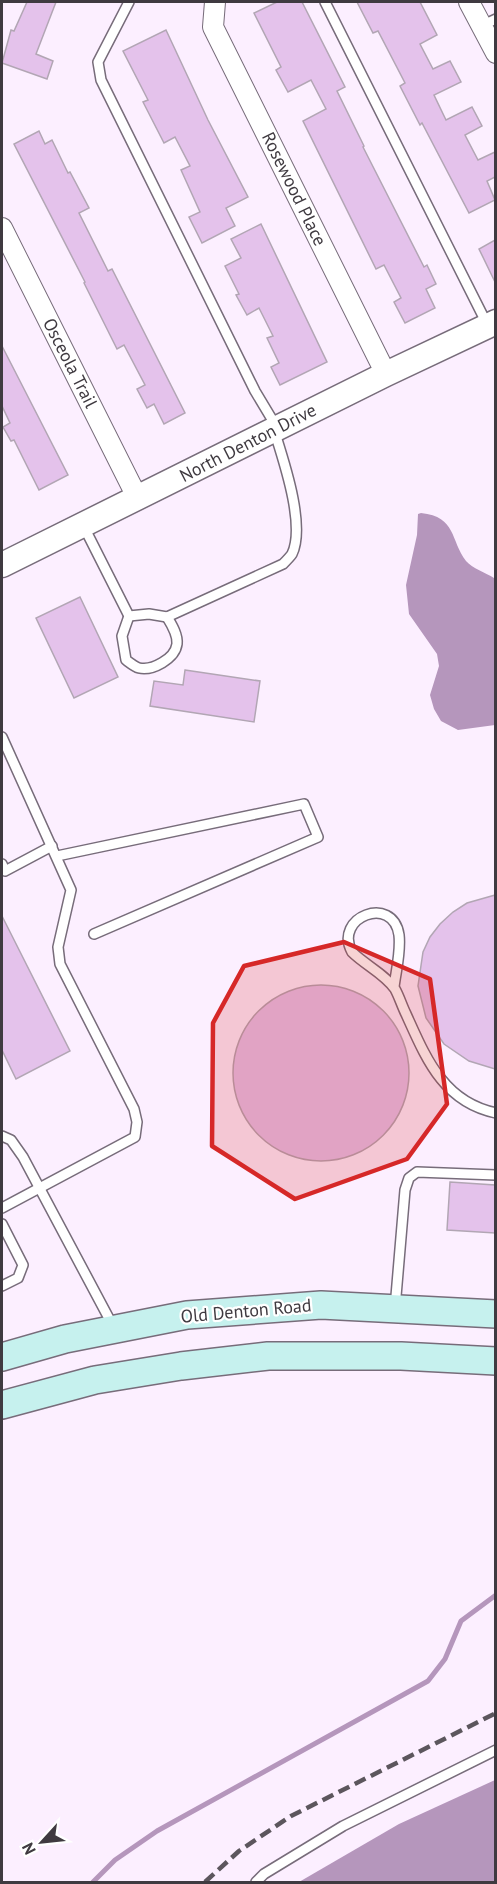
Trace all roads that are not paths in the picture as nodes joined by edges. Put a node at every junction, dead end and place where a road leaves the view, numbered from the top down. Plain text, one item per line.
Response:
1 (129, 2) edge
2 (215, 2) edge
3 (325, 2) edge
4 (469, 2) edge
5 (488, 22) edge
6 (495, 53) edge
7 (2, 228) edge
8 (492, 324) edge
9 (386, 374) junction
10 (276, 429) junction
11 (138, 499) junction
12 (83, 525) junction
13 (2, 564) edge
14 (129, 616) junction
15 (167, 617) junction
16 (2, 737) edge
17 (52, 846) junction
18 (57, 856) junction
19 (3, 869) edge
20 (94, 934) dead end
21 (394, 987) junction
22 (495, 1113) edge
23 (2, 1136) edge
24 (495, 1175) edge
25 (40, 1188) junction
26 (2, 1208) edge
27 (2, 1224) edge
28 (2, 1286) edge
29 (395, 1308) junction
30 (495, 1314) edge
31 (115, 1329) junction
32 (2, 1357) edge
33 (495, 1361) edge
34 (2, 1405) edge
35 (495, 1750) edge
36 (256, 1882) edge

1 - 10 lane
2 - 9 street, Rosewood Place
3 - 8 lane
4 - 5 street
5 - 6 street
7 - 11 street, Osceola Trail
8 - 9 street, North Denton Drive
9 - 10 street, North Denton Drive
10 - 11 street, North Denton Drive
10 - 15 lane
11 - 12 street, North Denton Drive
12 - 13 street, North Denton Drive
12 - 14 lane
14 - 15 lane
14 - 15 lane
16 - 17 lane
17 - 18 lane
17 - 19 lane
18 - 20 lane
18 - 25 lane
21 - 21 lane
21 - 22 lane
23 - 25 lane
24 - 29 lane
25 - 26 lane
25 - 31 lane
27 - 28 lane
29 - 30 main road, Old Denton Road
29 - 31 main road, Old Denton Road
31 - 32 main road, Old Denton Road
33 - 34 main road
35 - 36 lane

